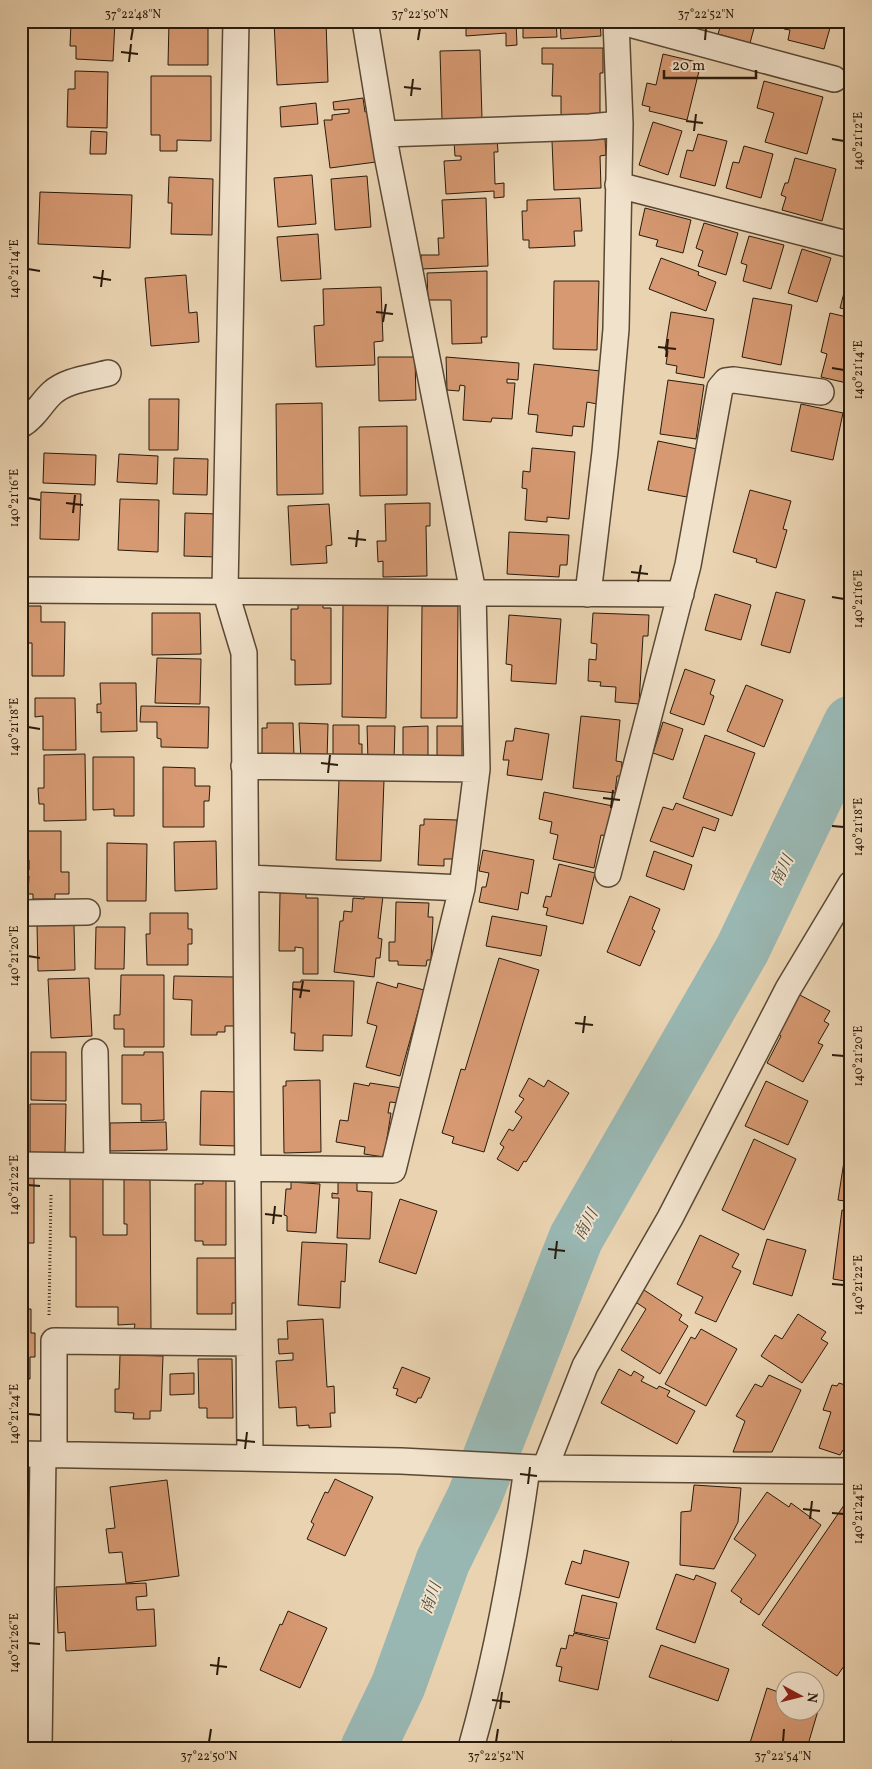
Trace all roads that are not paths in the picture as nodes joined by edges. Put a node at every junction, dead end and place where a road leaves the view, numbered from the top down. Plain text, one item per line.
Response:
1 (236, 21) edge
2 (365, 21) edge
3 (617, 21) edge
4 (834, 79) dead end
5 (620, 124) junction
6 (384, 134) junction
7 (618, 185) junction
8 (851, 245) edge
9 (108, 373) dead end
10 (821, 392) dead end
11 (21, 425) edge
12 (21, 590) edge
13 (225, 590) junction
14 (473, 592) junction
15 (588, 594) junction
16 (681, 594) junction
17 (244, 766) junction
18 (476, 769) junction
19 (608, 874) dead end
20 (246, 878) junction
21 (851, 884) edge
22 (462, 888) junction
23 (87, 912) dead end
24 (21, 913) edge
25 (95, 1052) dead end
26 (21, 1165) edge
27 (97, 1166) junction
28 (248, 1169) junction
29 (249, 1343) junction
30 (39, 1454) edge
31 (250, 1458) junction
32 (536, 1468) junction
33 (851, 1470) edge
34 (33, 1742) edge
35 (471, 1748) edge

1 - 13 street
2 - 6 street
3 - 4 street
3 - 5 street
5 - 6 street
5 - 7 street
6 - 14 street
7 - 8 street
7 - 15 street
9 - 11 street
10 - 16 street
12 - 13 street
13 - 14 street
13 - 17 street
14 - 15 street
14 - 18 street
15 - 16 street
16 - 19 street
17 - 18 street
17 - 20 street
18 - 22 street
20 - 22 street
20 - 28 street
21 - 32 street
22 - 28 street
23 - 24 street
25 - 27 street
26 - 27 street
27 - 28 street
28 - 29 street
29 - 30 street
29 - 31 street
30 - 31 street
30 - 34 street
31 - 32 street
32 - 33 street
32 - 35 street

